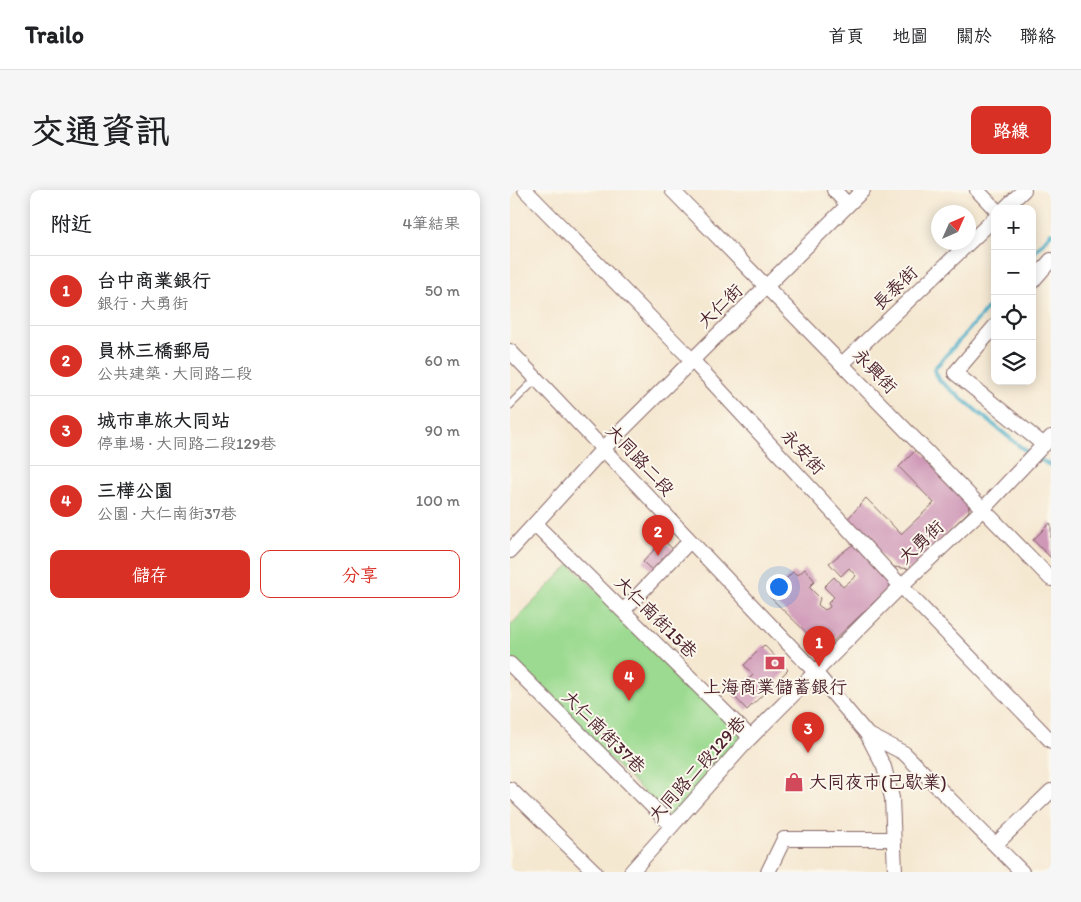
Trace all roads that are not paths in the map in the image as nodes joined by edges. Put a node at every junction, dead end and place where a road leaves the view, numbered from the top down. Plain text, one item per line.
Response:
1 (526, 190) edge
2 (672, 190) edge
3 (834, 190) edge
4 (863, 190) edge
5 (977, 190) edge
6 (1024, 190) edge
7 (848, 205) junction
8 (991, 205) edge
9 (1008, 205) edge
10 (991, 222) edge
11 (1051, 260) edge
12 (1036, 277) edge
13 (767, 287) junction
14 (991, 331) edge
15 (510, 351) edge
16 (691, 359) junction
17 (842, 364) junction
18 (537, 378) junction
19 (510, 405) edge
20 (1045, 444) edge
21 (603, 449) junction
22 (983, 509) junction
23 (535, 524) junction
24 (690, 541) junction
25 (510, 551) edge
26 (1051, 579) edge
27 (901, 586) junction
28 (623, 611) junction
29 (510, 664) edge
30 (815, 672) junction
31 (867, 734) junction
32 (750, 738) junction
33 (1051, 741) edge
34 (510, 788) edge
35 (1051, 791) edge
36 (672, 826) junction
37 (893, 839) junction
38 (996, 844) junction
39 (596, 872) edge
40 (631, 872) edge
41 (768, 872) edge
42 (895, 872) edge
43 (1022, 872) edge

1 - 16 street, 永安街
2 - 13 street, 永興街
3 - 7 street
4 - 7 street, 大仁街
5 - 8 street
6 - 9 street
7 - 13 street, 大仁街
10 - 17 street, 長泰街
11 - 12 street
13 - 16 street, 大仁街
13 - 17 street, 永興街
14 - 20 street
15 - 18 street, 大同路二段
16 - 21 street, 大仁街
16 - 27 street, 永安街
17 - 22 street, 永興街
18 - 19 lane
18 - 21 street, 大同路二段
20 - 22 street, 大勇街
21 - 23 street, 大仁街
21 - 24 street, 大同路二段
22 - 26 street, 永興街
22 - 27 street, 大勇街
23 - 25 street, 大仁街
23 - 28 street, 大仁南街15巷
24 - 28 street
24 - 30 street, 大同路二段
27 - 30 street, 大勇街
27 - 33 street, 永安街
28 - 32 street, 大仁南街15巷
29 - 36 street, 大仁南街37巷
30 - 31 street, 大同路二段
30 - 32 street, 大同路二段129巷
31 - 37 street, 大同路二段
31 - 38 street
32 - 36 street, 大同路二段129巷
34 - 39 street
35 - 38 street
36 - 40 street, 大同路二段129巷
37 - 41 street
37 - 42 street, 大同路二段
38 - 43 street

